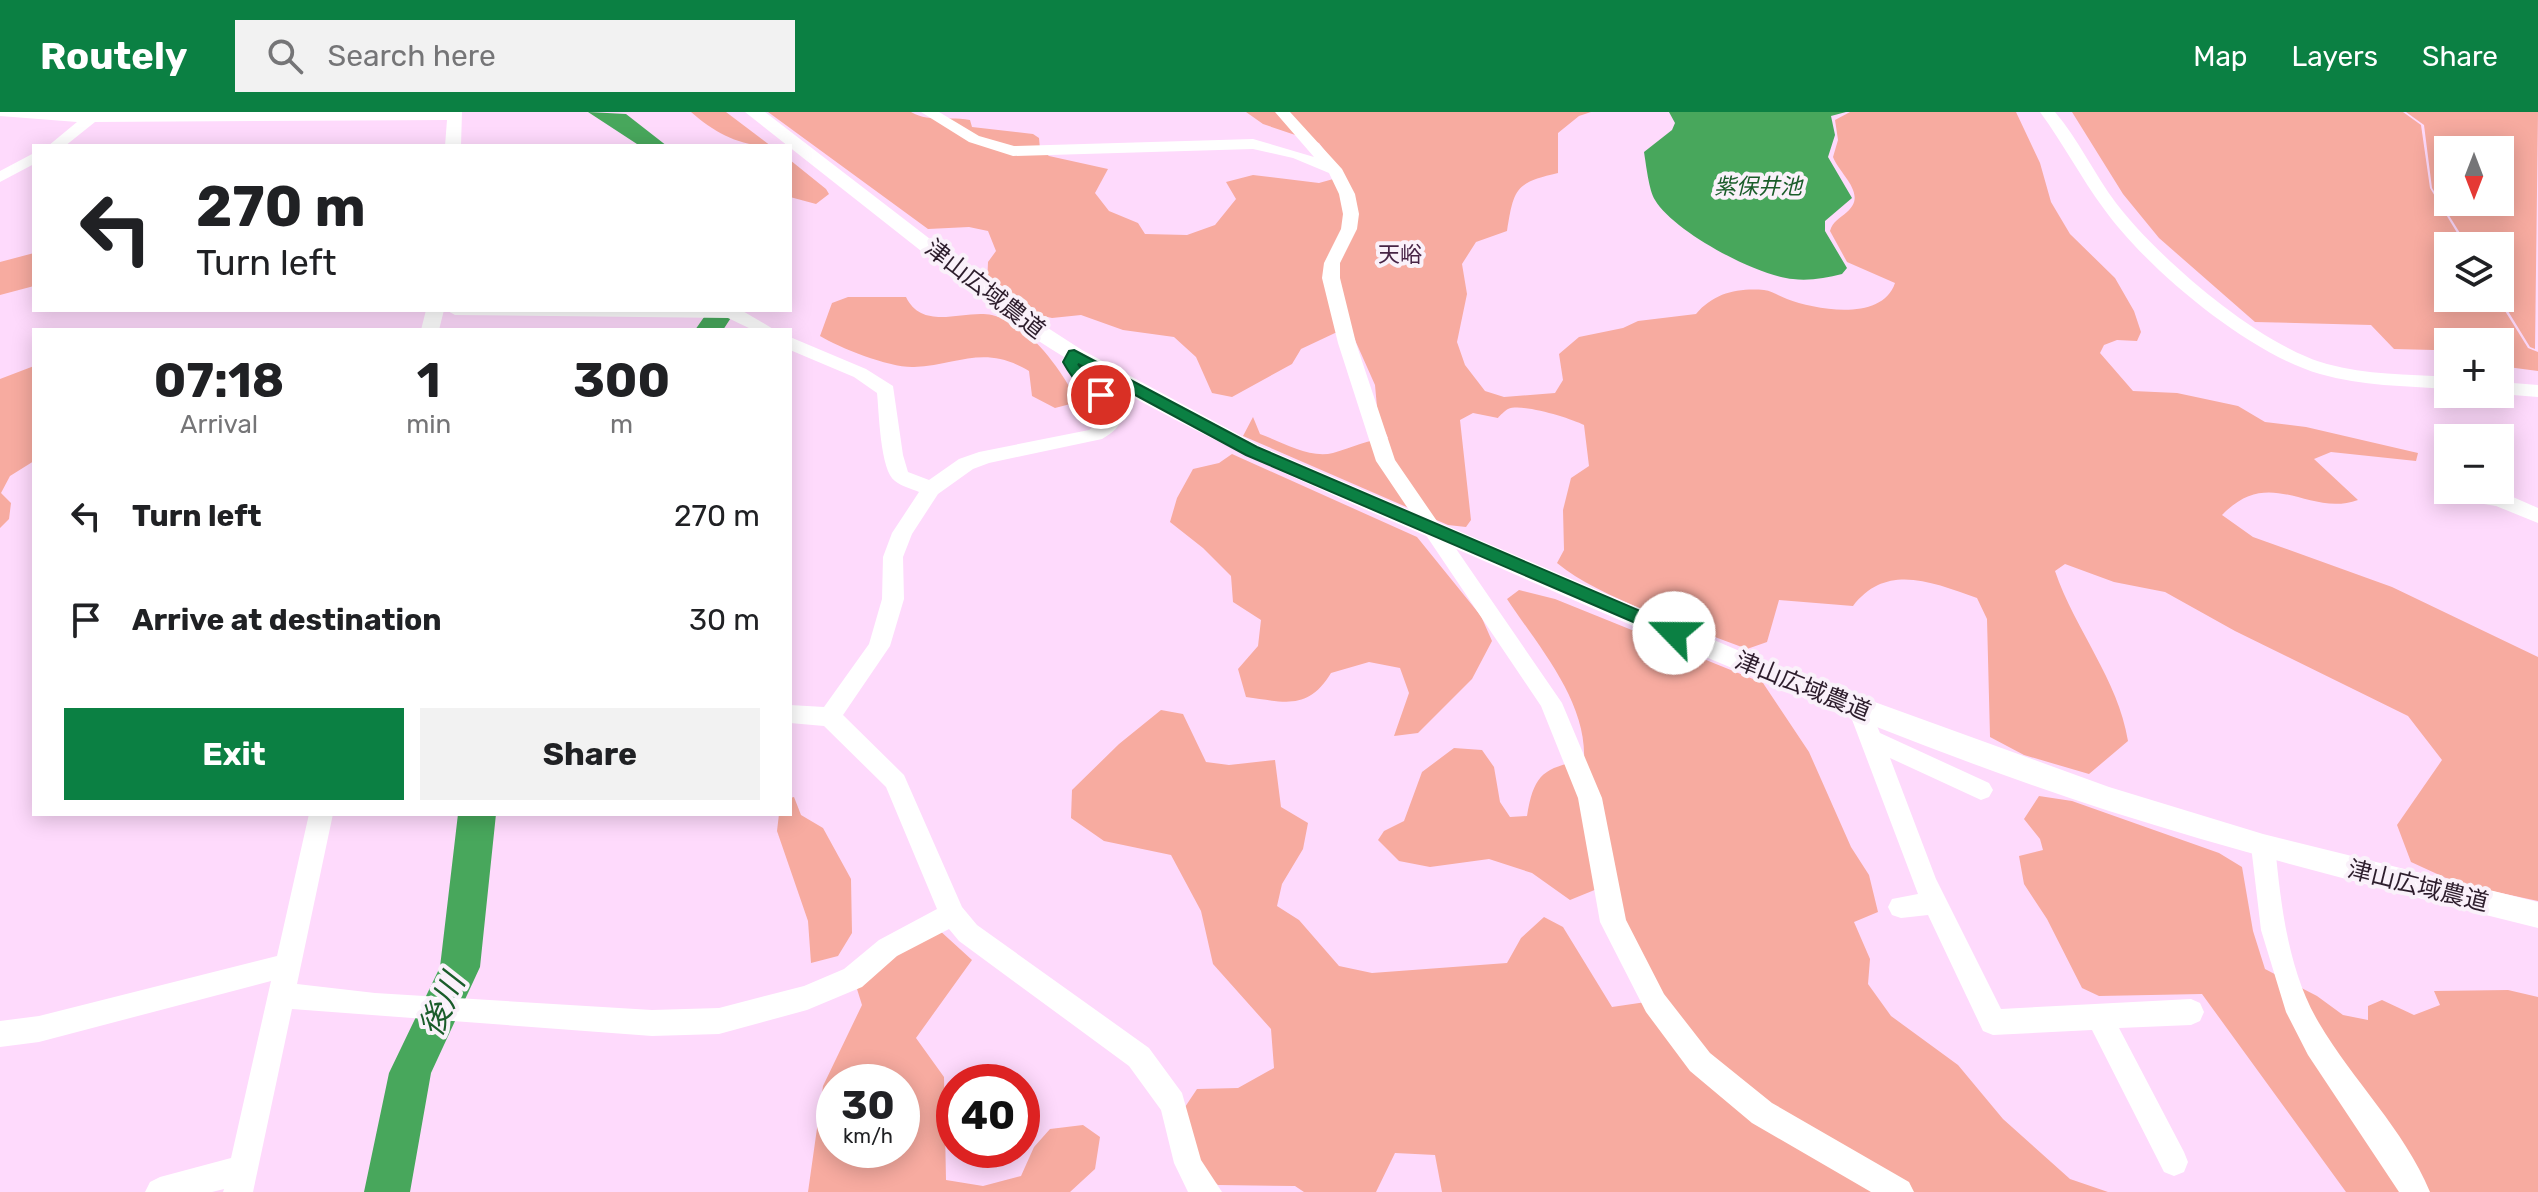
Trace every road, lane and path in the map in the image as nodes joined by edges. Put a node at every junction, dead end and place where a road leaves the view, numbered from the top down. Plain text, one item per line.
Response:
1 (0, 112) edge
2 (754, 112) edge
3 (928, 112) edge
4 (1282, 112) edge
5 (2047, 112) edge
6 (454, 114) edge
7 (91, 118) junction
8 (58, 144) edge
9 (453, 144) edge
10 (32, 159) edge
11 (1336, 172) junction
12 (0, 177) edge
13 (633, 312) edge
14 (763, 328) edge
15 (792, 344) edge
16 (1074, 355) junction
17 (2434, 382) edge
18 (2514, 389) edge
19 (2538, 391) edge
20 (931, 489) junction
21 (2510, 504) edge
22 (2538, 516) edge
23 (1859, 709) junction
24 (792, 714) edge
25 (830, 717) junction
26 (1870, 739) junction
27 (1981, 790) dead end
28 (321, 816) edge
29 (2263, 846) junction
30 (1935, 903) junction
31 (1901, 907) dead end
32 (952, 914) junction
33 (2538, 915) edge
34 (288, 965) junction
35 (281, 998) junction
36 (2191, 1012) dead end
37 (2100, 1018) junction
38 (0, 1034) edge
39 (2174, 1162) dead end
40 (241, 1180) edge
41 (160, 1192) edge
42 (1207, 1192) edge
43 (1899, 1192) edge
44 (2415, 1192) edge

1 - 7 street
2 - 16 street, 津山広域農道
3 - 11 street
4 - 11 street
5 - 17 street
6 - 7 street
6 - 9 street
7 - 8 street
10 - 12 street
11 - 43 street
13 - 14 street
15 - 20 street
16 - 20 street
16 - 23 street, 津山広域農道
18 - 19 street
20 - 25 street
21 - 22 street
23 - 26 street
23 - 29 street, 津山広域農道
24 - 25 street
25 - 32 street
26 - 27 street
26 - 30 street
28 - 34 street
29 - 33 street, 津山広域農道
29 - 44 street
30 - 31 street
30 - 37 street
32 - 35 street
32 - 42 street
34 - 35 street
34 - 38 street
35 - 40 street
36 - 37 street
37 - 39 street
40 - 41 street

